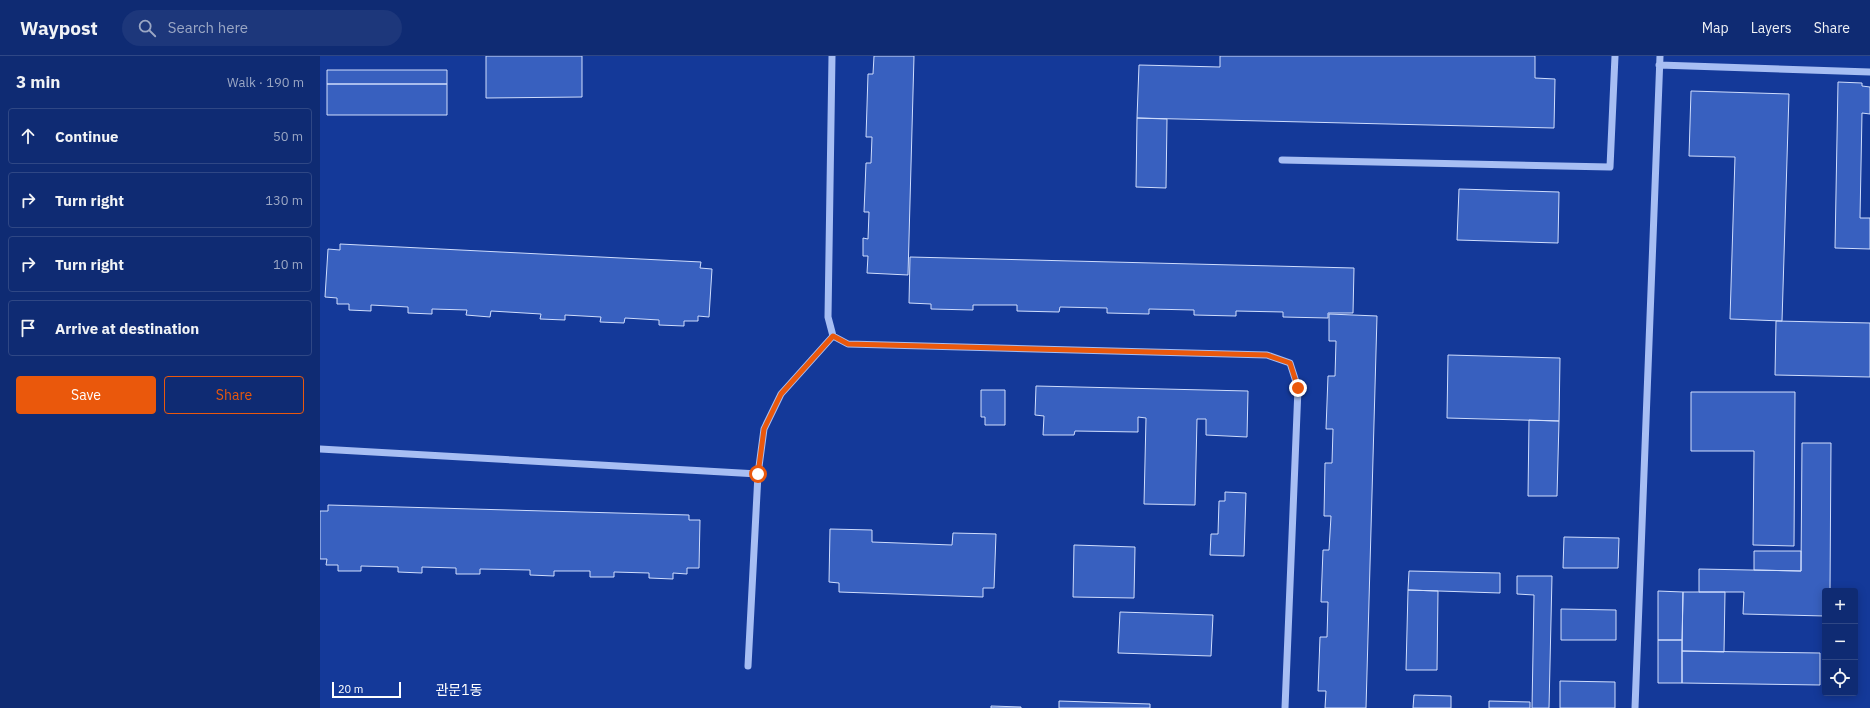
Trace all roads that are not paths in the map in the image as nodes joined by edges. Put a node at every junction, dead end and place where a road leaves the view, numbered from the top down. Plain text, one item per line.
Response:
1 (832, 56) edge
2 (1616, 56) edge
3 (1660, 56) edge
4 (1659, 66) junction
5 (1870, 72) edge
6 (1282, 160) dead end
7 (833, 336) junction
8 (320, 449) edge
9 (758, 474) junction
10 (748, 666) dead end
11 (1285, 708) edge
12 (1635, 708) edge

1 - 7 street
2 - 6 street
3 - 4 street
4 - 5 street
4 - 12 street
7 - 9 street
7 - 11 street
8 - 9 street
9 - 10 street

